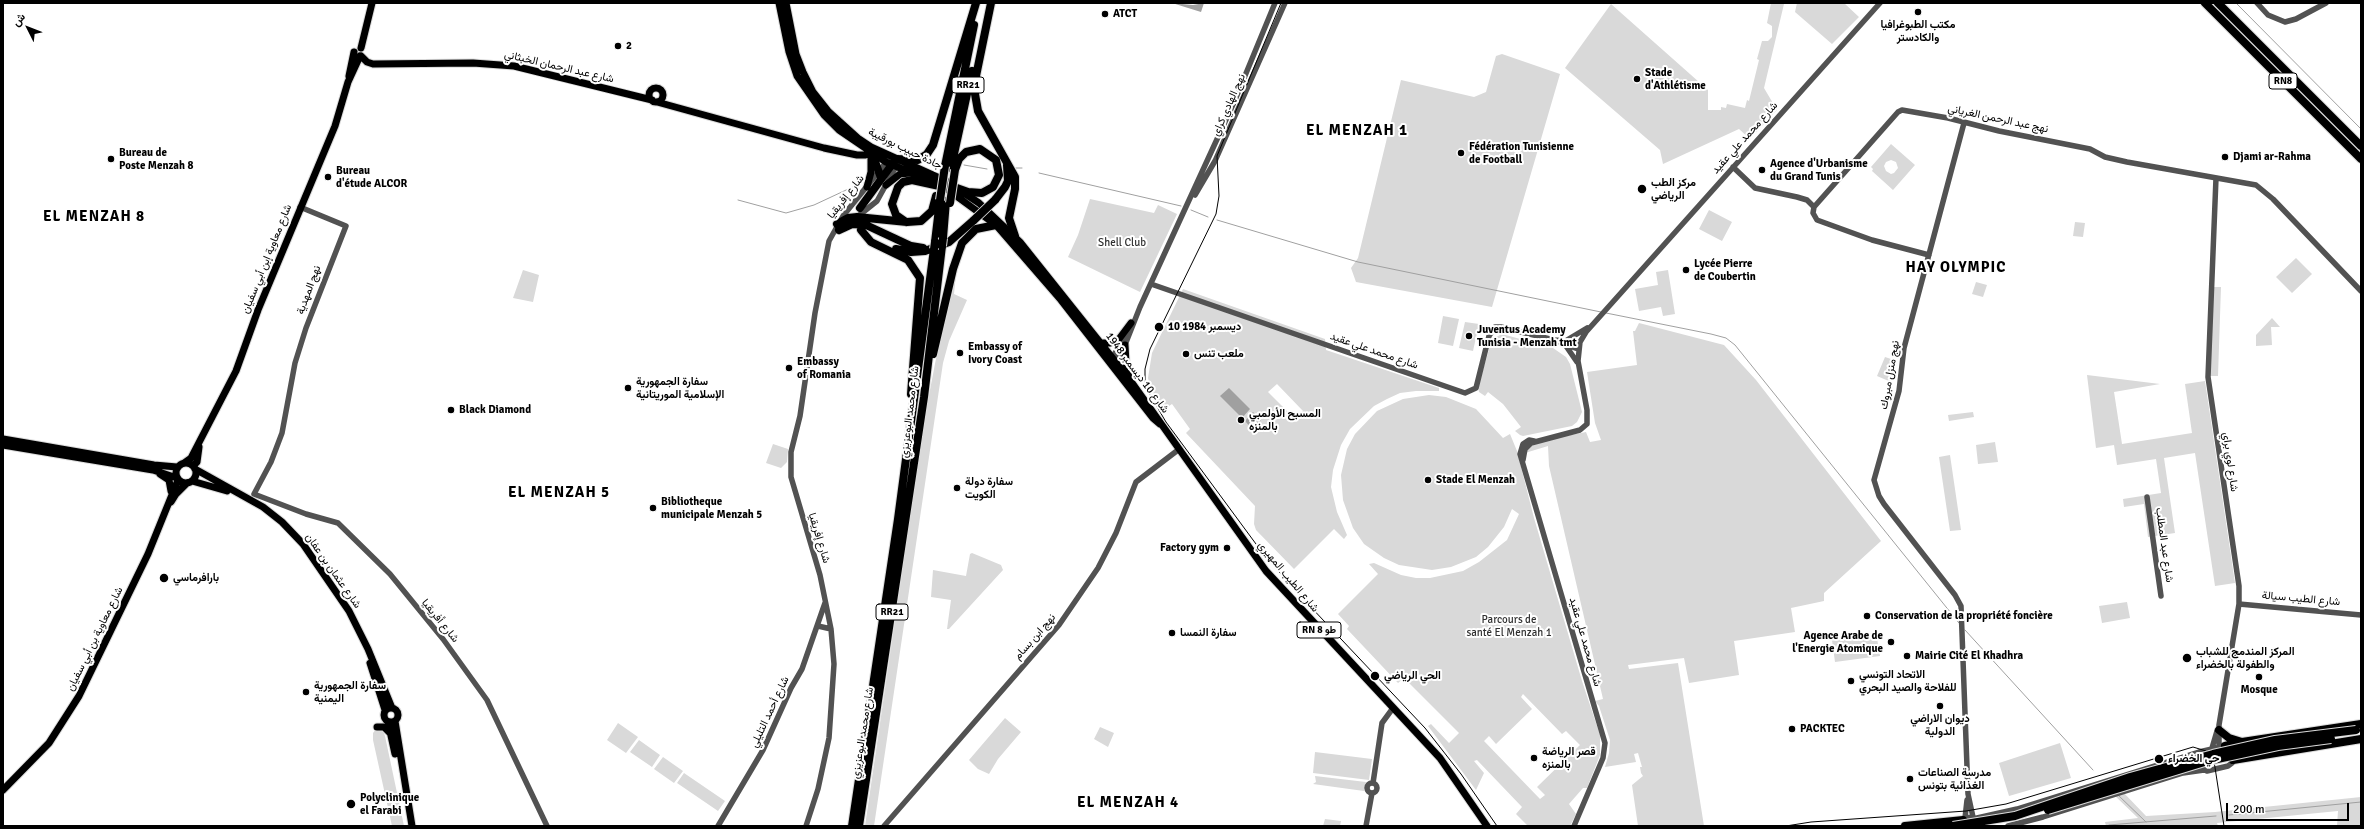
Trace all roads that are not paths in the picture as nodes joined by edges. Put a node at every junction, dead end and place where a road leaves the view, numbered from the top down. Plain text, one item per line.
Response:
1 (372, 3) edge
2 (779, 3) edge
3 (786, 3) edge
4 (976, 3) edge
5 (979, 3) edge
6 (987, 3) edge
7 (991, 3) edge
8 (1275, 3) edge
9 (1285, 3) edge
10 (1880, 3) edge
11 (2205, 3) edge
12 (2218, 3) edge
13 (2257, 3) edge
14 (2326, 3) edge
15 (787, 40) junction
16 (780, 47) dead end
17 (360, 52) junction
18 (367, 62) junction
19 (376, 64) junction
20 (353, 71) junction
21 (348, 82) junction
22 (663, 95) junction
23 (653, 99) junction
24 (672, 106) junction
25 (1964, 123) junction
26 (2361, 146) edge
27 (871, 152) junction
28 (1005, 159) junction
29 (2361, 159) edge
30 (894, 162) junction
31 (948, 167) junction
32 (1733, 167) junction
33 (912, 173) junction
34 (880, 174) junction
35 (2216, 178) junction
36 (886, 185) junction
37 (867, 187) junction
38 (944, 187) junction
39 (954, 187) junction
40 (943, 200) junction
41 (300, 207) junction
42 (1814, 207) junction
43 (860, 208) dead end
44 (1184, 212) junction
45 (857, 217) junction
46 (907, 222) junction
47 (996, 225) junction
48 (838, 227) junction
49 (861, 230) dead end
50 (1015, 236) junction
51 (936, 245) junction
52 (879, 246) junction
53 (1929, 255) junction
54 (1151, 284) junction
55 (2361, 291) edge
56 (1140, 307) junction
57 (1131, 323) junction
58 (1591, 326) junction
59 (1580, 342) junction
60 (1101, 343) junction
61 (1566, 343) junction
62 (1125, 345) junction
63 (1578, 349) junction
64 (1109, 359) junction
65 (1578, 366) junction
66 (1130, 380) junction
67 (924, 397) junction
68 (913, 411) junction
69 (1162, 425) junction
70 (3, 439) edge
71 (201, 441) junction
72 (3, 444) edge
73 (1178, 450) junction
74 (181, 465) junction
75 (194, 467) junction
76 (153, 470) junction
77 (177, 479) junction
78 (189, 482) junction
79 (172, 491) junction
80 (254, 494) joint
81 (2147, 497) dead end
82 (168, 507) junction
83 (2161, 596) dead end
84 (825, 601) junction
85 (2239, 604) junction
86 (2361, 615) edge
87 (818, 626) junction
88 (831, 629) junction
89 (1393, 708) junction
90 (389, 709) junction
91 (391, 721) junction
92 (377, 727) dead end
93 (2219, 727) junction
94 (2359, 732) edge
95 (391, 734) junction
96 (2242, 742) junction
97 (2222, 747) junction
98 (2212, 748) junction
99 (2199, 752) junction
100 (2233, 760) junction
101 (2204, 770) junction
102 (3, 790) edge
103 (1968, 794) junction
104 (1975, 818) junction
105 (1963, 821) edge
106 (408, 826) edge
107 (412, 826) edge
108 (547, 826) edge
109 (718, 826) edge
110 (806, 826) edge
111 (852, 826) edge
112 (860, 826) edge
113 (884, 826) edge
114 (1366, 826) edge
115 (1487, 826) edge
116 (1574, 826) edge
117 (1905, 826) edge
118 (1953, 826) edge
119 (1982, 826) edge
120 (1987, 826) edge
121 (2008, 826) edge

1 - 17 main road, شارع معاوية إبن أبي سفيان
2 - 15 main road
3 - 30 main road, جادة حبيب بورقيبة
4 - 30 highway
5 - 31 highway, شارع محمد البوعزيزي / RR21
6 - 31 highway, شارع محمد البوعزيزي / RR21
7 - 28 highway
8 - 44 street, نهج الهادي كراي
9 - 44 street, نهج الهادي كراي
10 - 32 street, شارع محمد علي عقيد
11 - 29 highway, RN8
12 - 26 highway, RN8
13 - 14 street
15 - 16 main road
15 - 27 main road
17 - 18 main road
17 - 19 main road
17 - 20 main road, شارع معاوية إبن أبي سفيان
17 - 21 main road, شارع معاوية إبن أبي سفيان
18 - 19 main road, شارع عبد الرحمان الخبثاني
18 - 20 main road
19 - 23 main road, شارع عبد الرحمان الخبثاني
20 - 21 main road, شارع معاوية إبن أبي سفيان
21 - 41 main road, شارع معاوية إبن أبي سفيان
22 - 23 main road
22 - 23 main road
22 - 24 main road
23 - 24 main road
24 - 27 main road
25 - 35 street, نهج عبد الرحمن الغرياني
25 - 42 street, نهج عبد الرحمن الغرياني
25 - 53 street, نهج منزل مبروك
27 - 30 main road
27 - 34 highway
27 - 37 main road
28 - 50 highway
28 - 51 highway, bridge
30 - 33 main road, شارع 10 ديسمبر 1948
30 - 34 highway
30 - 36 street, شارع إفريقيا
30 - 39 main road, جادة حبيب بورقيبة
31 - 39 highway
31 - 40 highway, شارع محمد البوعزيزي / RR21
32 - 42 street
32 - 58 street, شارع محمد علي عقيد
33 - 36 main road
33 - 38 main road, شارع 10 ديسمبر 1948
34 - 37 street, شارع إفريقيا
34 - 43 highway
35 - 55 street, نهج عبد الرحمن الغرياني
35 - 85 street, شارع لوي براي
36 - 45 street, شارع إفريقيا
37 - 48 street, شارع إفريقيا
38 - 46 highway
38 - 47 main road, شارع 10 ديسمبر 1948
39 - 50 main road, شارع 10 ديسمبر 1948
40 - 46 highway
40 - 51 highway, شارع محمد البوعزيزي / RR21
41 - 71 main road, شارع معاوية إبن أبي سفيان
41 - 80 street, نهج المهدية
42 - 53 street
44 - 54 street, نهج الهادي كراي
45 - 46 highway
45 - 48 highway
47 - 64 main road, شارع 10 ديسمبر 1948
47 - 67 highway
48 - 51 highway
48 - 84 street, شارع إفريقيا
49 - 52 highway
50 - 60 main road, شارع 10 ديسمبر 1948
51 - 52 highway
51 - 67 highway, شارع محمد البوعزيزي / RR21
51 - 68 highway, شارع محمد البوعزيزي / RR21
52 - 68 highway
53 - 103 street, نهج منزل مبروك
54 - 56 street, نهج الهادي كراي
54 - 61 street, شارع محمد علي عقيد
56 - 57 street, نهج الهادي كراي
56 - 62 street, نهج الهادي كراي
57 - 60 main road
57 - 64 street, نهج الهادي كراي
58 - 59 street, شارع محمد علي عقيد
58 - 61 street
59 - 61 street, شارع محمد علي عقيد
59 - 63 street, شارع محمد علي عقيد
60 - 64 main road, شارع 10 ديسمبر 1948
61 - 63 street, شارع محمد علي عقيد
61 - 65 street
62 - 64 street, نهج الهادي كراي
62 - 66 main road
63 - 65 street, شارع محمد علي عقيد
64 - 66 main road, شارع 10 ديسمبر 1948
64 - 69 main road, شارع 10 ديسمبر 1948
65 - 116 street, شارع محمد علي عقيد
66 - 69 main road, شارع 10 ديسمبر 1948
67 - 112 highway, شارع محمد البوعزيزي / RR21
68 - 111 highway, شارع محمد البوعزيزي / RR21
69 - 73 main road, شارع الطيب المهيري / RN 8 طو
70 - 74 main road
71 - 74 main road, شارع معاوية إبن أبي سفيان
71 - 75 main road, شارع معاوية إبن أبي سفيان
72 - 76 main road
73 - 89 main road, شارع الطيب المهيري / RN 8 طو
73 - 113 street, نهج ابن بسام
74 - 75 main road
74 - 77 main road
75 - 78 main road, شارع معاوية إبن أبي سفيان
75 - 90 main road, شارع عثمان بن عفان
76 - 77 main road
76 - 79 main road
77 - 78 main road
77 - 79 main road, شارع معاوية بن أبي سفيان
78 - 82 main road, شارع معاوية إبن أبي سفيان
78 - 90 main road, شارع عثمان بن عفان
79 - 82 main road, شارع معاوية بن أبي سفيان
80 - 108 street, شارع أفريقيا
81 - 83 street, شارع عبد المطلب
82 - 102 main road, شارع معاوية بن أبي سفيان
84 - 87 street, شارع أحمد التليلي
84 - 88 street, شارع إفريقيا
85 - 86 street, شارع الطيب سيالة
85 - 93 street, شارع لوي براي
87 - 88 street
87 - 109 street, شارع أحمد التليلي
88 - 110 street, شارع إفريقيا
89 - 114 street
89 - 115 main road, شارع الطيب المهيري / RN 8 طو
90 - 91 main road
90 - 91 main road
91 - 95 main road
91 - 107 main road
92 - 95 main road
93 - 96 highway
93 - 97 street, شارع لوي براي
93 - 98 street
94 - 96 highway
94 - 100 highway
94 - 118 highway, bridge
94 - 120 highway, bridge
95 - 106 main road
96 - 97 highway
97 - 98 street
97 - 100 street
98 - 99 street
99 - 101 street
99 - 104 street
100 - 101 street
101 - 121 street
103 - 104 street
103 - 105 street
104 - 105 street
104 - 119 street
105 - 117 highway

